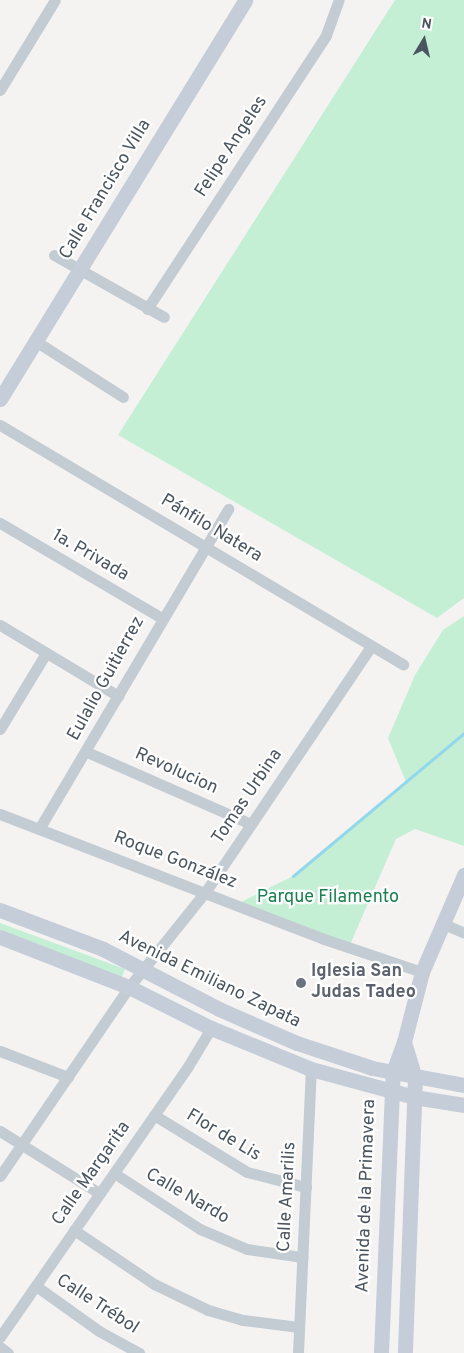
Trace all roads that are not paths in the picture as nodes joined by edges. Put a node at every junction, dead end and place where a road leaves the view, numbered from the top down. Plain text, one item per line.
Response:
1 (55, 0) edge
2 (245, 0) edge
3 (339, 0) edge
4 (0, 90) edge
5 (54, 255) dead end
6 (79, 271) junction
7 (147, 309) junction
8 (164, 317) dead end
9 (37, 342) junction
10 (123, 396) dead end
11 (0, 399) edge
12 (0, 425) edge
13 (228, 509) dead end
14 (0, 523) edge
15 (206, 546) junction
16 (162, 618) junction
17 (0, 625) edge
18 (371, 646) junction
19 (46, 653) junction
20 (404, 664) dead end
21 (118, 696) junction
22 (0, 729) edge
23 (86, 752) junction
24 (0, 814) edge
25 (251, 824) junction
26 (39, 829) junction
27 (464, 875) edge
28 (206, 891) junction
29 (0, 910) edge
30 (441, 924) junction
31 (464, 933) edge
32 (0, 937) edge
33 (144, 969) junction
34 (422, 972) junction
35 (130, 987) junction
36 (211, 1028) junction
37 (404, 1042) junction
38 (0, 1051) edge
39 (311, 1069) junction
40 (393, 1072) junction
41 (68, 1077) junction
42 (415, 1077) junction
43 (464, 1085) edge
44 (390, 1091) junction
45 (414, 1097) junction
46 (464, 1105) edge
47 (154, 1115) junction
48 (0, 1131) edge
49 (22, 1144) junction
50 (114, 1173) junction
51 (0, 1176) edge
52 (306, 1187) junction
53 (99, 1193) junction
54 (74, 1230) junction
55 (302, 1257) junction
56 (36, 1286) junction
57 (299, 1327) junction
58 (0, 1338) edge
59 (0, 1347) edge
60 (8, 1353) edge
61 (139, 1353) edge
62 (298, 1353) edge
63 (381, 1353) edge
64 (404, 1353) edge

1 - 4 street
2 - 6 street, Calle Francisco Villa
3 - 7 street, Felipe Angeles
5 - 6 street
6 - 7 street
6 - 9 street, Calle Francisco Villa
7 - 8 street
9 - 10 street
9 - 11 street, Calle Francisco Villa
12 - 15 street, Pánfilo Natera
13 - 15 street, Eulalio Guitierrez
14 - 16 street, 1a. Privada
15 - 16 street, Eulalio Guitierrez
15 - 18 street, Pánfilo Natera
16 - 21 street, Eulalio Guitierrez
17 - 19 street
18 - 20 street, Pánfilo Natera
18 - 25 street, Tomas Urbina
19 - 21 street
19 - 22 street
21 - 23 street, Eulalio Guitierrez
23 - 25 street, Revolucion
23 - 26 street, Eulalio Guitierrez
24 - 26 street, Roque González
25 - 28 street, Tomas Urbina
26 - 28 street, Roque González
27 - 30 street, Avenida de la Primavera
28 - 33 street, Tomas Urbina
28 - 34 street, Roque González
29 - 33 street, Avenida Emiliano Zapata
30 - 31 street
30 - 34 street, Avenida de la Primavera
32 - 35 street
33 - 35 street, Tomas Urbina
33 - 40 street, Avenida Emiliano Zapata
34 - 37 street, Avenida de la Primavera
35 - 36 street
35 - 41 street, Tomas Urbina
36 - 39 street
36 - 47 street, Calle Margarita
37 - 40 street, Avenida de la Primavera
37 - 42 street
38 - 41 street
39 - 44 street
39 - 52 street, Calle Amarilis
40 - 42 street, Avenida Emiliano Zapata
40 - 44 street, Avenida de la Primavera
41 - 49 street, Tomas Urbina
42 - 43 street, Avenida Emiliano Zapata
42 - 45 street
44 - 45 street
44 - 63 street, Avenida de la Primavera
45 - 46 street
45 - 64 street
47 - 50 street, Calle Margarita
47 - 52 street, Flor de Lis
48 - 49 street
49 - 51 street, Tomas Urbina
49 - 53 street
50 - 53 street, Calle Margarita
50 - 55 street, Calle Nardo
52 - 55 street, Calle Amarilis
53 - 54 street, Calle Margarita
54 - 56 street, Calle Margarita
54 - 57 street
55 - 57 street, Calle Amarilis
56 - 58 street, Calle Margarita
56 - 61 street, Calle Trébol
57 - 62 street, Calle Amarilis
59 - 60 street

